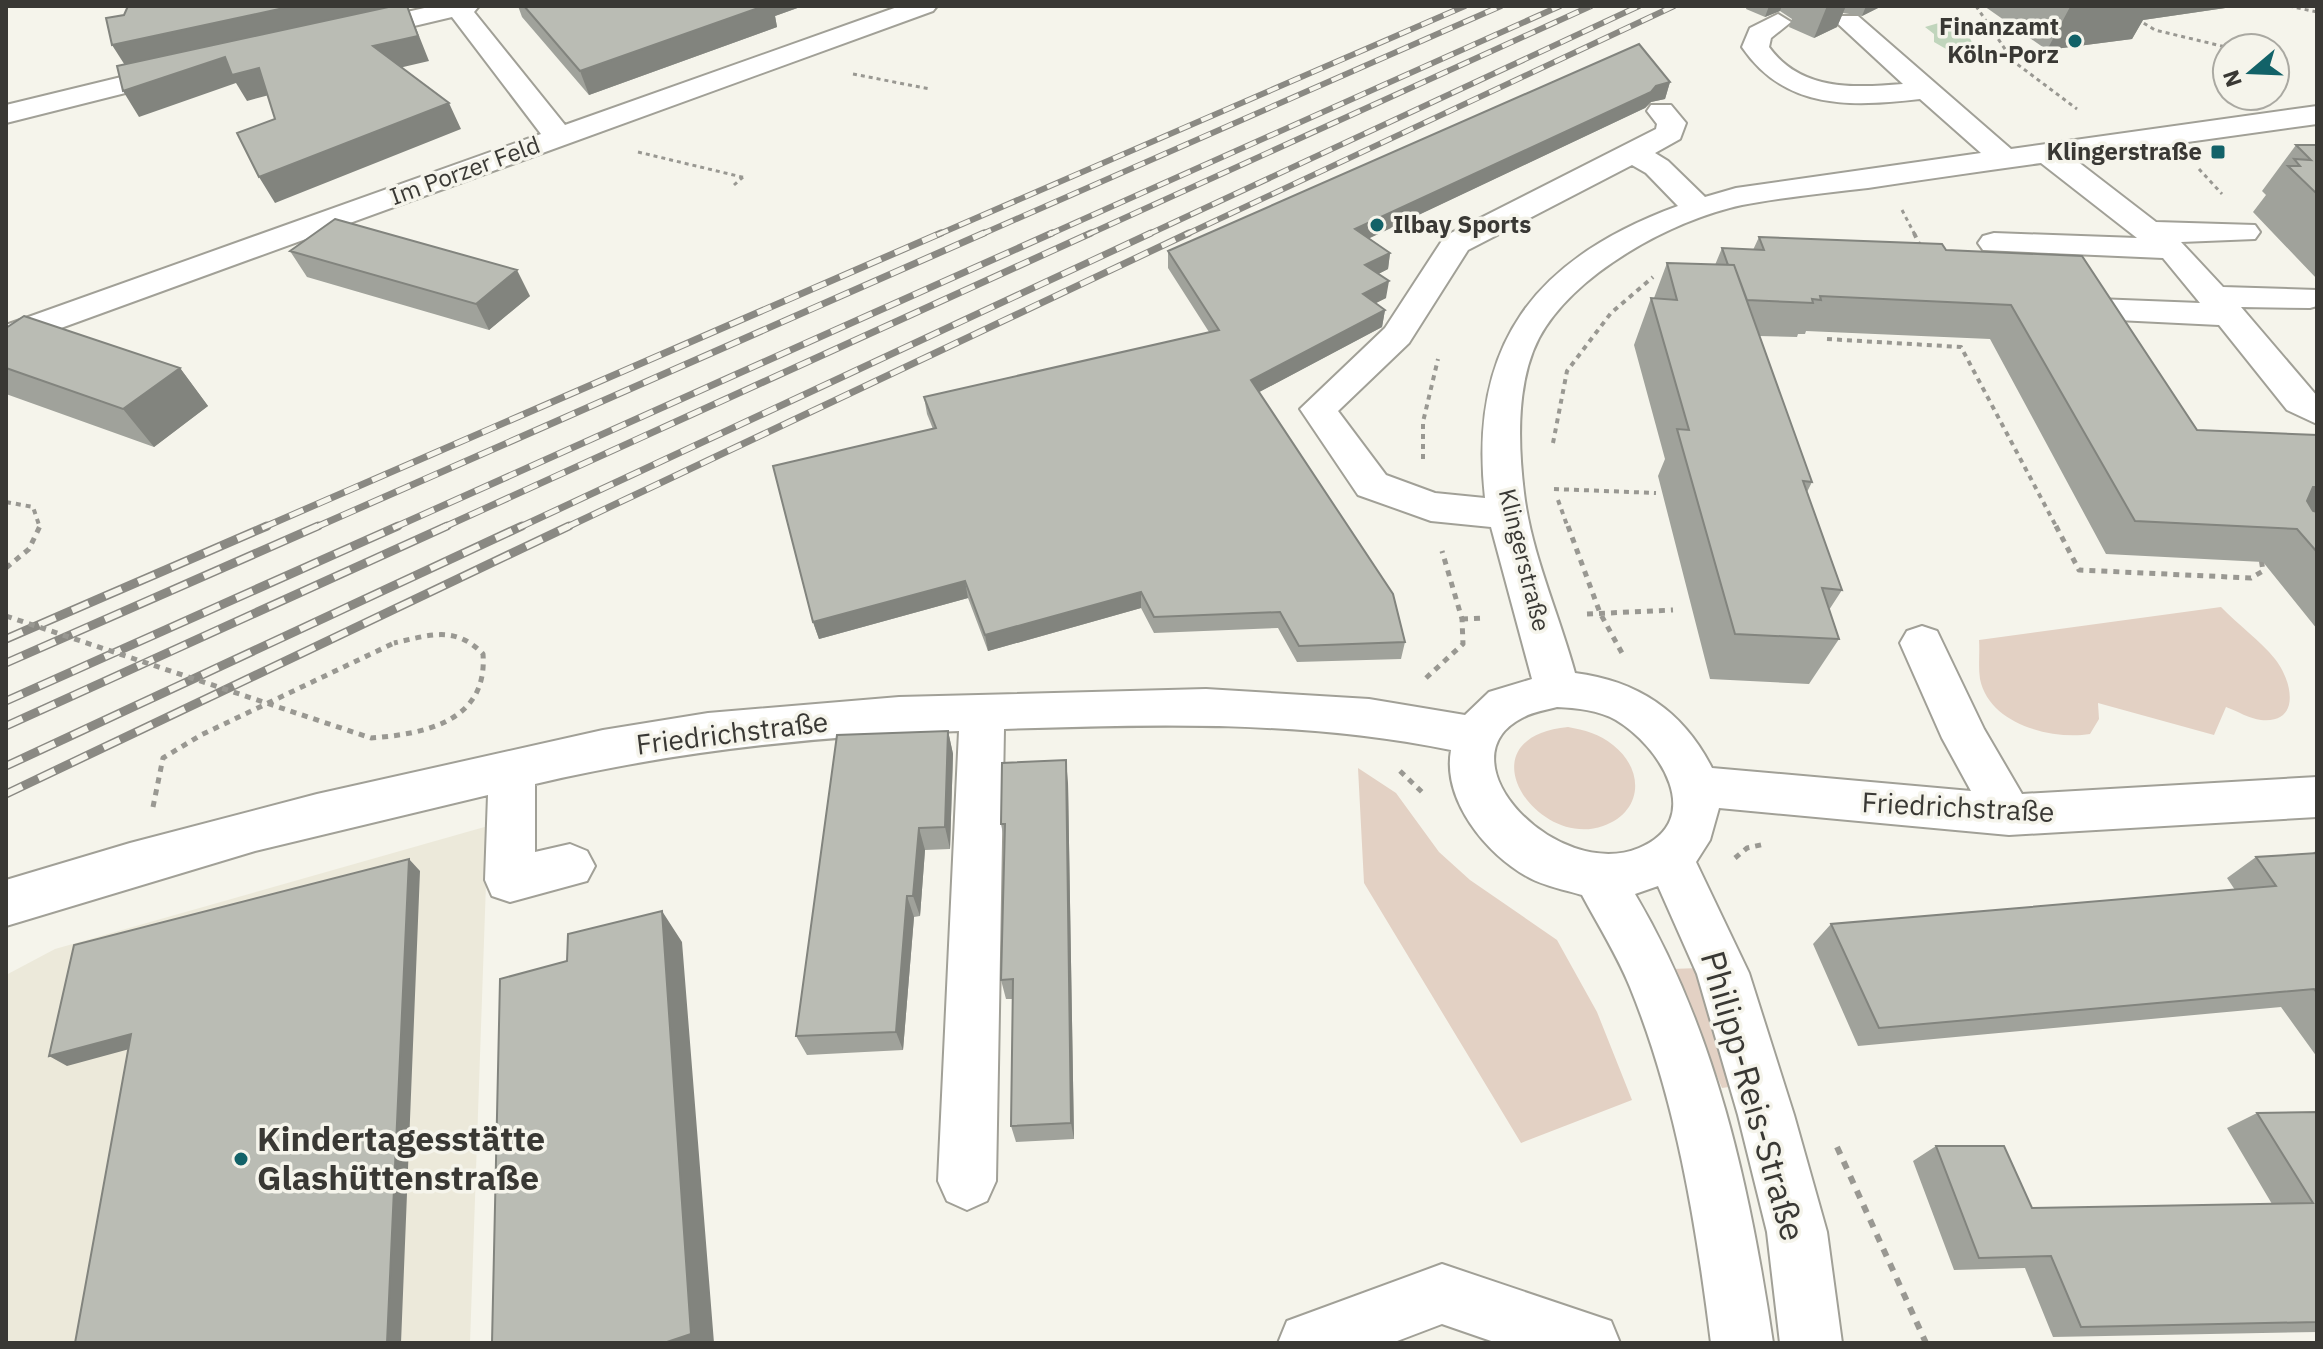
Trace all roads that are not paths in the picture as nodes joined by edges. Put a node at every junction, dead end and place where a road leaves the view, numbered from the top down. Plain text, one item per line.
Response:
1 (924, 6) edge
2 (462, 7) edge
3 (1778, 22) dead end
4 (1849, 22) dead end
5 (333, 36) edge
6 (198, 66) edge
7 (1927, 90) junction
8 (1661, 111) dead end
9 (6, 114) edge
10 (2317, 115) edge
11 (563, 136) junction
12 (1633, 153) junction
13 (2047, 153) junction
14 (2006, 160) junction
15 (1698, 208) junction
16 (2244, 232) dead end
17 (2159, 240) junction
18 (1994, 243) dead end
19 (2310, 298) dead end
20 (2221, 306) junction
21 (2097, 309) edge
22 (6, 337) edge
23 (2308, 407) edge
24 (1507, 514) junction
25 (1922, 643) dead end
26 (1557, 689) junction
27 (982, 712) junction
28 (1476, 736) junction
29 (512, 770) junction
30 (1696, 786) junction
31 (2317, 797) edge
32 (2009, 815) junction
33 (1669, 857) junction
34 (570, 866) dead end
35 (1597, 875) junction
36 (6, 903) edge
37 (967, 1181) dead end
38 (1309, 1343) edge
39 (1589, 1343) edge
40 (1742, 1343) edge
41 (1811, 1343) edge

1 - 11 street, Im Porzer Feld
2 - 5 street
2 - 11 street
3 - 7 street
4 - 7 street
6 - 9 street
7 - 14 street
8 - 12 street
10 - 13 street, Klingerstraße
11 - 22 street, Im Porzer Feld
12 - 15 street
12 - 24 street
13 - 14 street, Klingerstraße
13 - 17 street
14 - 15 street, Klingerstraße
15 - 24 street, Klingerstraße
16 - 17 street
17 - 18 street
17 - 20 street
19 - 20 street
20 - 21 street
20 - 23 street
24 - 26 street, Klingerstraße
25 - 32 street
26 - 28 street
26 - 30 street
27 - 28 street, Friedrichstraße
27 - 29 street, Friedrichstraße
27 - 37 street
28 - 35 street
29 - 34 street
29 - 36 street, Friedrichstraße
30 - 32 street, Friedrichstraße
30 - 33 street
31 - 32 street, Friedrichstraße
33 - 35 street
33 - 41 street, Philipp-Reis-Straße
35 - 40 street, Philipp-Reis-Straße
38 - 39 street

